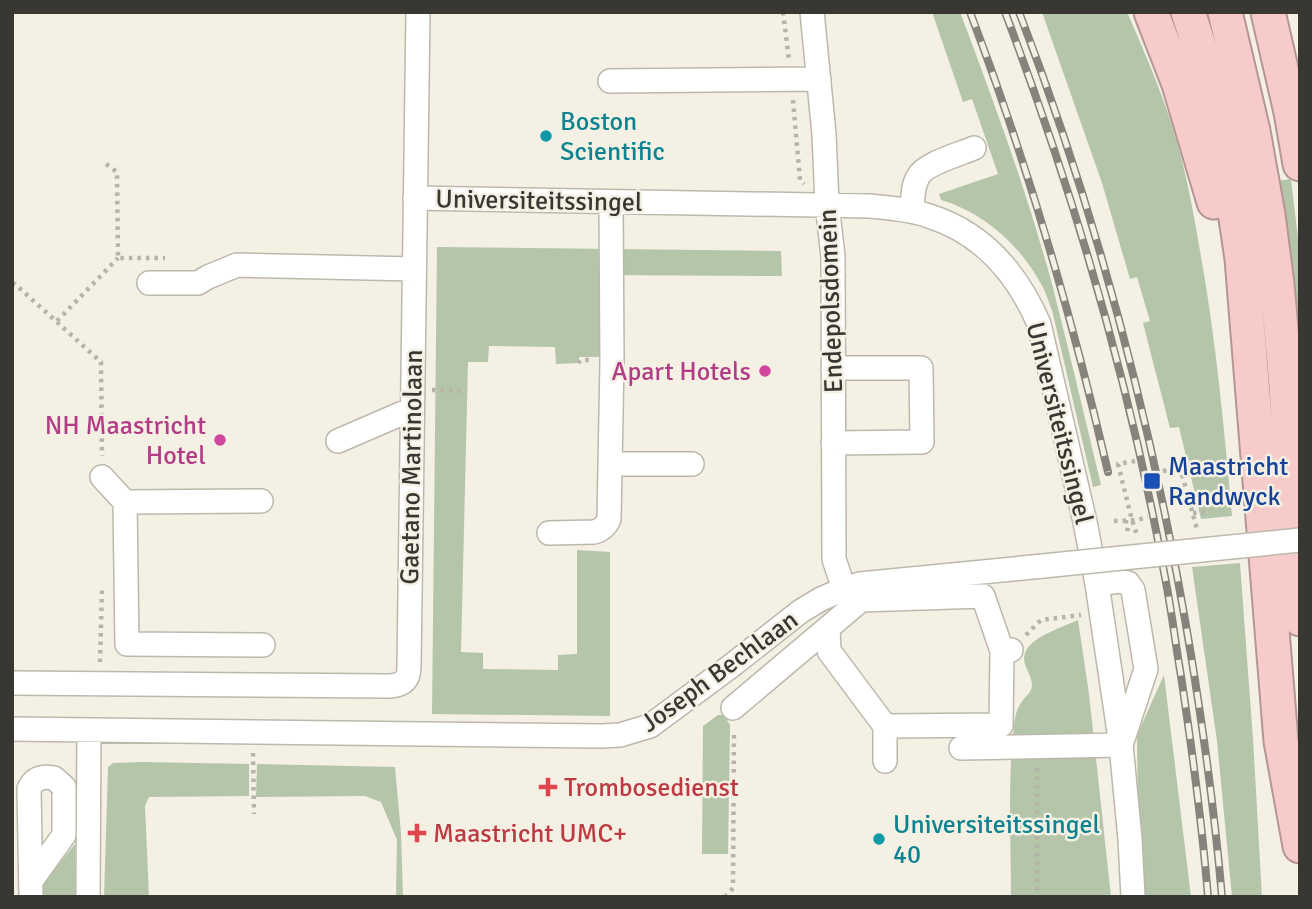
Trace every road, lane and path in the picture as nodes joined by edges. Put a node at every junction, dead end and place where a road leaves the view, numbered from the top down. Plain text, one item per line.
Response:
1 (418, 12) edge
2 (783, 12) edge
3 (812, 12) edge
4 (1151, 12) edge
5 (1188, 12) edge
6 (1226, 12) edge
7 (1268, 12) edge
8 (791, 79) junction
9 (819, 79) junction
10 (610, 80) dead end
11 (974, 148) dead end
12 (106, 164) dead end
13 (1300, 164) edge
14 (415, 198) junction
15 (611, 202) junction
16 (827, 204) junction
17 (912, 211) junction
18 (118, 258) junction
19 (150, 258) dead end
20 (414, 269) junction
21 (12, 284) edge
22 (149, 284) dead end
23 (1246, 315) junction
24 (57, 321) junction
25 (833, 370) junction
26 (429, 390) dead end
27 (466, 391) dead end
28 (412, 409) junction
29 (338, 441) dead end
30 (833, 443) junction
31 (1135, 461) dead end
32 (610, 464) junction
33 (692, 464) dead end
34 (1163, 471) dead end
35 (102, 477) joint
36 (125, 502) junction
37 (261, 502) dead end
38 (1191, 507) dead end
39 (1206, 512) dead end
40 (1130, 513) dead end
41 (1193, 513) dead end
42 (1148, 517) dead end
43 (549, 533) dead end
44 (1126, 533) dead end
45 (1300, 540) edge
46 (1097, 584) junction
47 (857, 599) junction
48 (1300, 620) edge
49 (828, 628) junction
50 (100, 643) dead end
51 (263, 645) dead end
52 (93, 677) junction
53 (12, 683) edge
54 (732, 687) junction
55 (885, 726) junction
56 (12, 729) edge
57 (89, 730) junction
58 (1121, 745) junction
59 (1037, 747) junction
60 (961, 748) dead end
61 (253, 752) dead end
62 (885, 761) dead end
63 (254, 814) dead end
64 (1300, 846) edge
65 (88, 897) edge
66 (724, 897) edge
67 (1037, 897) edge
68 (1133, 897) edge

1 - 14 street, Gaetano Martinolaan
2 - 8 path
3 - 9 street, Endepolsdomein
4 - 23 highway
5 - 23 highway
6 - 48 highway
7 - 13 highway
8 - 9 street
8 - 10 street
8 - 16 path
9 - 16 street, Endepolsdomein
11 - 17 street
12 - 18 path
14 - 15 street, Universiteitssingel
14 - 20 street, Gaetano Martinolaan
15 - 16 street, Universiteitssingel
15 - 32 street
16 - 17 street, Universiteitssingel
16 - 25 street, Endepolsdomein
17 - 46 street, Universiteitssingel
18 - 19 path
18 - 24 path
20 - 22 street
20 - 28 street, Gaetano Martinolaan
21 - 24 path
23 - 64 highway
24 - 35 path
25 - 30 street, Endepolsdomein
25 - 30 street
26 - 27 path
28 - 29 street
28 - 52 street, Gaetano Martinolaan
30 - 47 street, Endepolsdomein
31 - 40 path
32 - 33 street
32 - 43 street
34 - 38 path
35 - 36 street
36 - 37 street
36 - 51 street
39 - 41 path
42 - 44 path
45 - 47 street, Joseph Bechlaan, bridge
46 - 58 street, Universiteitssingel
46 - 58 street
47 - 49 street
47 - 54 street, Joseph Bechlaan
47 - 55 street
49 - 54 street
49 - 55 street
50 - 52 path
52 - 53 street
54 - 57 street, Joseph Bechlaan
54 - 66 path
55 - 62 street
56 - 57 street, Joseph Bechlaan
57 - 65 street
58 - 59 street
58 - 68 street, Universiteitssingel
59 - 60 street
59 - 67 path
61 - 63 path

